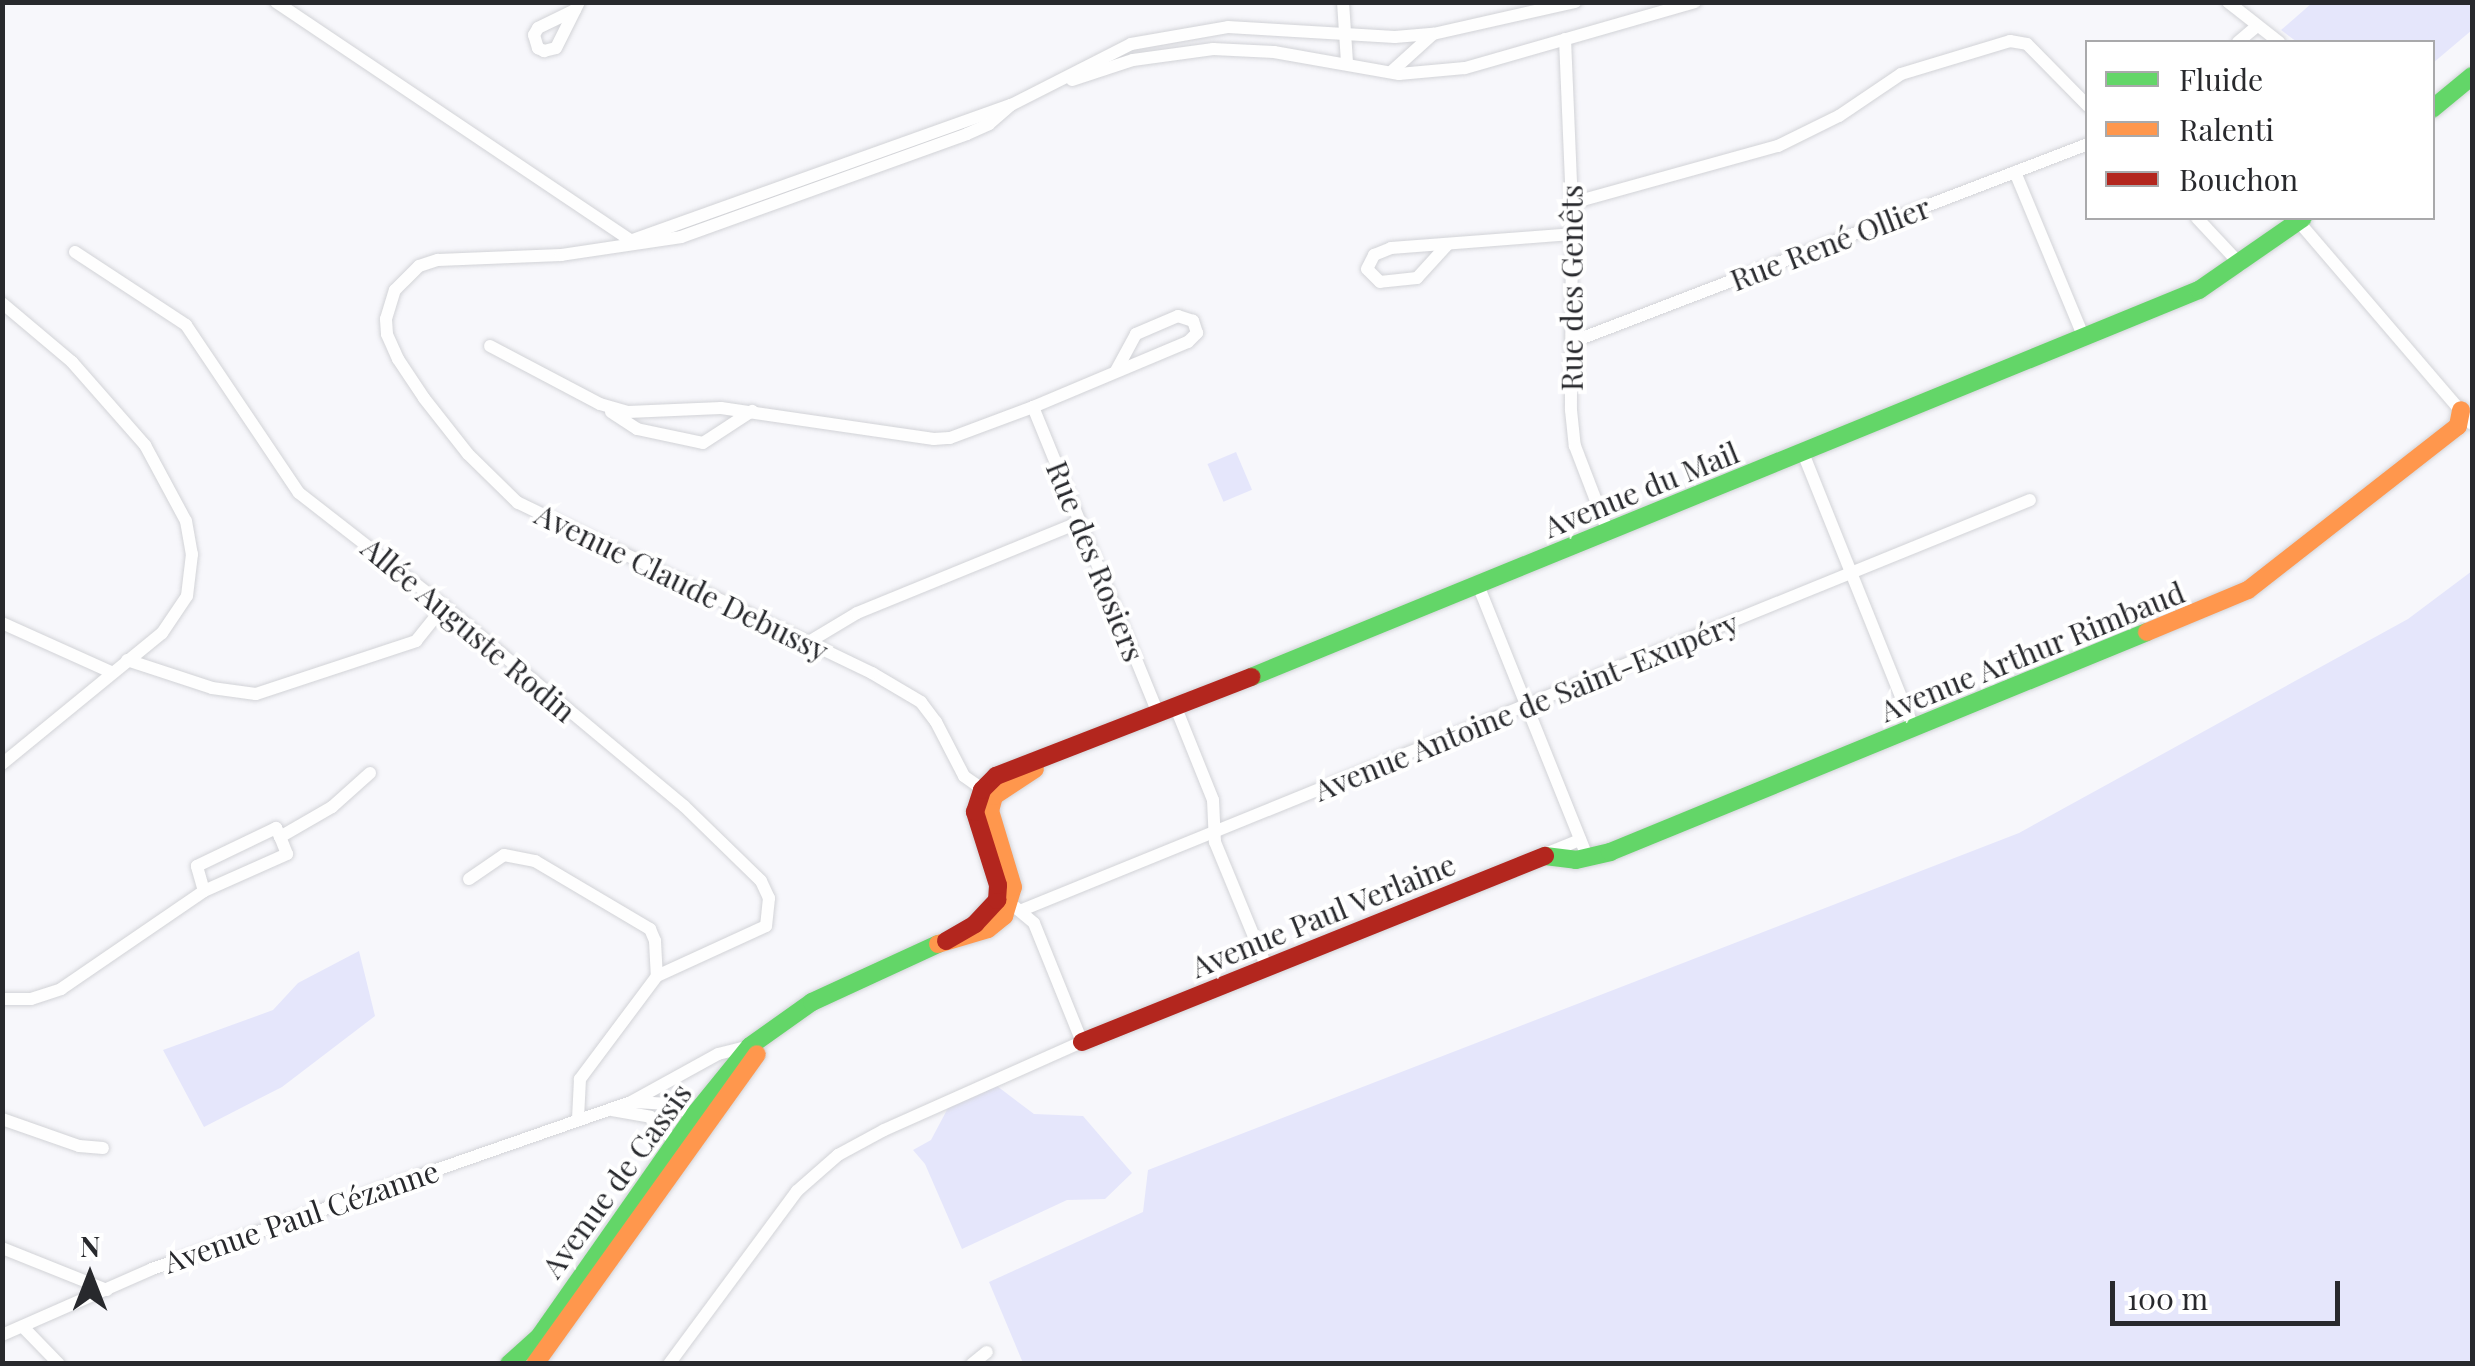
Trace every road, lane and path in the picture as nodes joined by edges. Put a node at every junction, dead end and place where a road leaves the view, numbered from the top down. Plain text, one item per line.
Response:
1 (276, 2) edge
2 (1342, 2) edge
3 (1575, 2) edge
4 (1695, 2) edge
5 (2228, 2) edge
6 (2257, 26) junction
7 (1346, 34) junction
8 (1433, 34) junction
9 (1565, 39) junction
10 (2240, 40) edge
11 (2276, 40) edge
12 (1347, 63) junction
13 (1390, 72) junction
14 (2472, 76) edge
15 (1050, 86) junction
16 (2085, 103) edge
17 (2435, 107) edge
18 (2085, 145) edge
19 (2015, 172) junction
20 (1572, 202) junction
21 (2199, 220) edge
22 (2300, 220) edge
23 (2302, 220) edge
24 (1572, 234) junction
25 (631, 241) junction
26 (1448, 244) junction
27 (75, 252) dead end
28 (2241, 265) junction
29 (2, 302) edge
30 (2084, 338) junction
31 (1572, 342) junction
32 (490, 346) dead end
33 (1116, 372) junction
34 (600, 404) junction
35 (1033, 406) junction
36 (752, 411) junction
37 (2466, 421) edge
38 (1803, 453) junction
39 (2030, 500) dead end
40 (1080, 522) junction
41 (1608, 532) junction
42 (1851, 572) junction
43 (1478, 585) junction
44 (444, 606) junction
45 (2, 623) edge
46 (807, 643) junction
47 (127, 660) junction
48 (110, 672) junction
49 (1527, 707) junction
50 (1167, 711) junction
51 (1914, 729) junction
52 (2, 764) edge
53 (370, 773) dead end
54 (988, 793) junction
55 (1198, 822) dead end
56 (1215, 828) junction
57 (280, 837) junction
58 (1580, 840) junction
59 (1541, 855) junction
60 (1588, 859) junction
61 (469, 879) dead end
62 (204, 891) junction
63 (1009, 905) junction
64 (1268, 968) junction
65 (656, 976) junction
66 (2, 1000) edge
67 (771, 1033) junction
68 (1082, 1042) junction
69 (750, 1046) junction
70 (631, 1102) junction
71 (604, 1110) junction
72 (2, 1118) edge
73 (578, 1119) junction
74 (701, 1119) junction
75 (103, 1148) dead end
76 (682, 1148) junction
77 (2, 1248) edge
78 (107, 1290) junction
79 (24, 1328) junction
80 (2, 1335) edge
81 (987, 1352) dead end
82 (530, 1357) edge
83 (59, 1364) edge
84 (509, 1364) edge
85 (669, 1364) edge
86 (972, 1364) edge

1 - 25 street
2 - 7 street
3 - 8 street, Avenue Claude Debussy
4 - 9 street, Avenue Claude Debussy
5 - 6 street
6 - 10 street
6 - 11 street
7 - 8 street, Avenue Claude Debussy
7 - 12 street
7 - 15 street, Avenue Claude Debussy
8 - 13 street
9 - 13 street, Avenue Claude Debussy
9 - 20 street, Rue des Genêts
12 - 13 street, Avenue Claude Debussy
12 - 15 street, Avenue Claude Debussy
14 - 17 main road
15 - 25 street, Avenue Claude Debussy
16 - 20 street
18 - 19 street, Rue René Ollier
19 - 30 street
19 - 31 street, Rue René Ollier
20 - 24 street, Rue des Genêts
21 - 28 street
22 - 28 main road, Avenue du Mail
23 - 37 street
24 - 26 street
24 - 31 street, Rue des Genêts
25 - 46 street, Avenue Claude Debussy
26 - 26 street
27 - 44 street, Allée Auguste Rodin
28 - 30 main road, Avenue du Mail
29 - 47 street
30 - 38 main road, Avenue du Mail
31 - 41 street, Rue des Genêts
32 - 34 street
33 - 33 street
33 - 35 street
34 - 36 street
34 - 36 street
35 - 36 street
35 - 40 street, Rue des Rosiers
37 - 51 main road, Avenue Arthur Rimbaud
38 - 41 main road, Avenue du Mail
38 - 42 street
39 - 42 street, Avenue Antoine de Saint-Exupéry
40 - 46 street
40 - 50 street, Rue des Rosiers
41 - 43 main road, Avenue du Mail
42 - 49 street, Avenue Antoine de Saint-Exupéry
42 - 51 street
43 - 49 street
43 - 50 main road, Avenue du Mail
44 - 47 street
44 - 65 street, Allée Auguste Rodin
45 - 48 street
46 - 54 street, Avenue Claude Debussy
47 - 48 street
48 - 52 street
49 - 56 street, Avenue Antoine de Saint-Exupéry
49 - 58 street
50 - 54 main road, Avenue du Mail
50 - 56 street, Rue des Rosiers
51 - 60 main road, Avenue Arthur Rimbaud
53 - 57 street
54 - 63 main road
55 - 56 street
56 - 63 street, Avenue Antoine de Saint-Exupéry
56 - 64 street, Rue des Rosiers
57 - 62 street
57 - 62 street
58 - 59 street
58 - 60 street
59 - 60 main road, Avenue Paul Verlaine
59 - 64 main road, Avenue Paul Verlaine
61 - 65 street
62 - 66 street
63 - 67 main road, Avenue de Cassis
63 - 68 street
64 - 68 main road, Avenue Paul Verlaine
65 - 73 street
67 - 69 main road, Avenue de Cassis
67 - 74 main road, Avenue de Cassis
68 - 85 street, Avenue Paul Verlaine
69 - 70 street, Avenue Paul Cézanne
69 - 74 main road, Avenue de Cassis
70 - 71 street, Avenue Paul Cézanne
70 - 74 street, Avenue Paul Cézanne
71 - 73 street, Avenue Paul Cézanne
71 - 76 street
72 - 75 street
73 - 78 street, Avenue Paul Cézanne
74 - 76 main road, Avenue de Cassis
76 - 82 main road, Avenue de Cassis
77 - 78 street
78 - 79 street, Avenue Paul Cézanne
79 - 80 street, Avenue Paul Cézanne
79 - 83 street
81 - 86 street
82 - 84 main road, Avenue de Cassis

